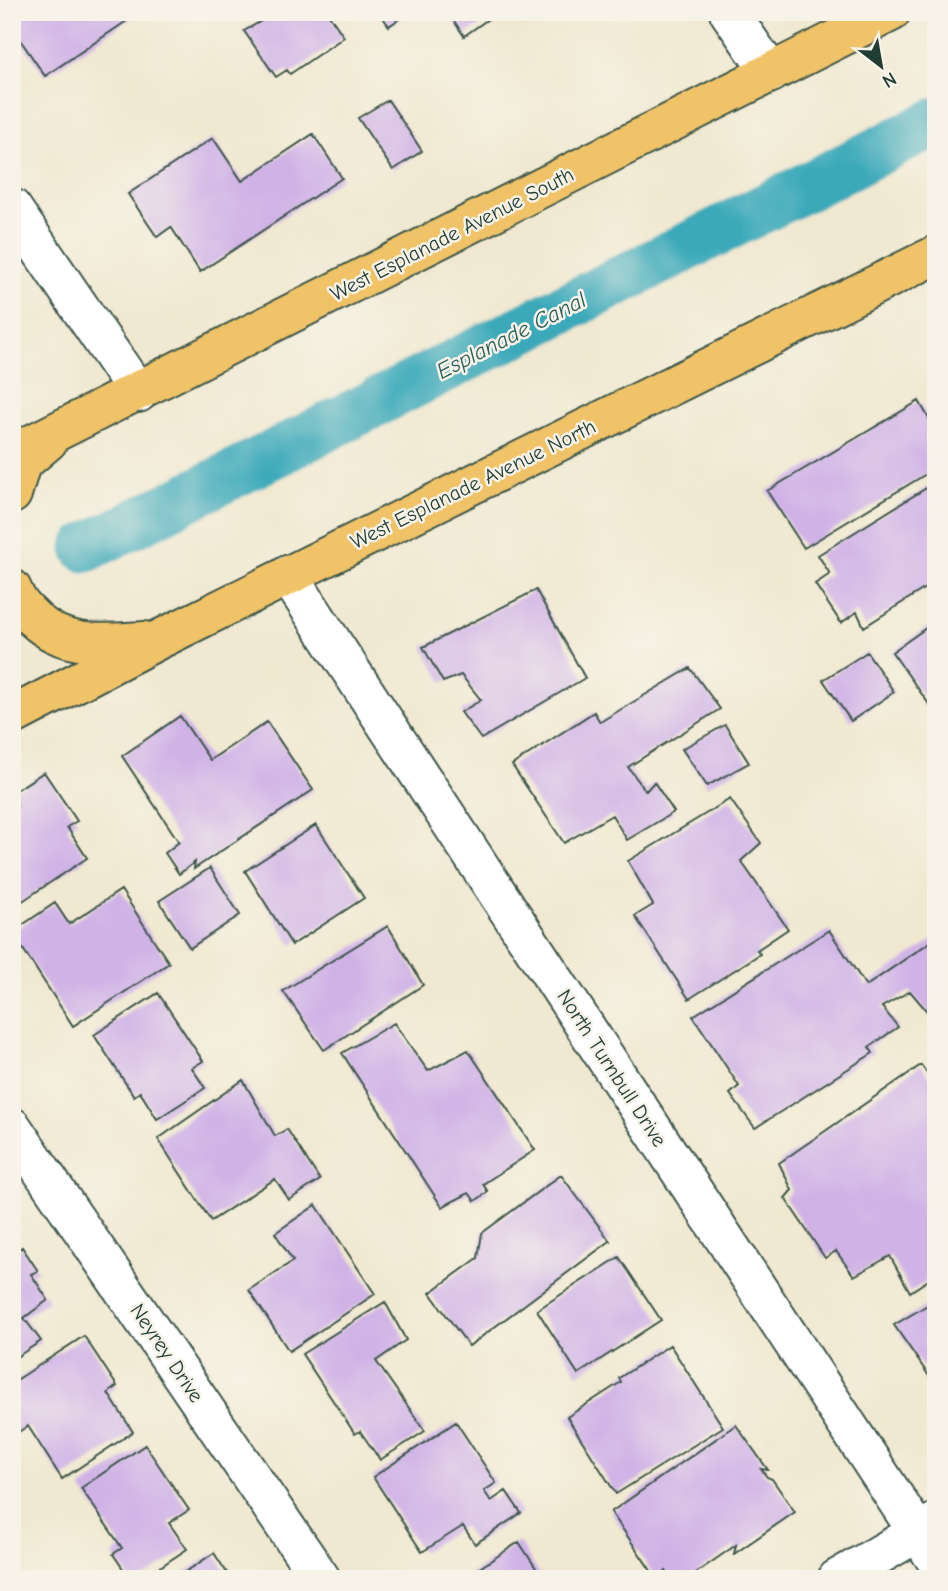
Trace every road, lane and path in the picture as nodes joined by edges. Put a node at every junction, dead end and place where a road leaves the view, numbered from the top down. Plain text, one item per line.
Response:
1 (729, 12) edge
2 (891, 12) edge
3 (771, 74) junction
4 (12, 208) edge
5 (934, 260) edge
6 (138, 393) junction
7 (60, 430) junction
8 (12, 454) edge
9 (12, 494) edge
10 (288, 575) junction
11 (12, 589) edge
12 (156, 641) junction
13 (12, 716) edge
14 (12, 1127) edge
15 (930, 1538) edge
16 (321, 1579) edge
17 (837, 1579) edge

1 - 3 street
2 - 3 main road, West Esplanade Avenue South
3 - 6 main road, West Esplanade Avenue South
4 - 6 street
5 - 10 main road, West Esplanade Avenue North
6 - 7 main road, West Esplanade Avenue South
7 - 8 main road, West Esplanade Avenue South
7 - 9 main road
10 - 12 main road, West Esplanade Avenue North
10 - 15 street, North Turnbull Drive
11 - 12 main road
12 - 13 main road, West Esplanade Avenue North
14 - 16 street, Neyrey Drive
15 - 17 street

